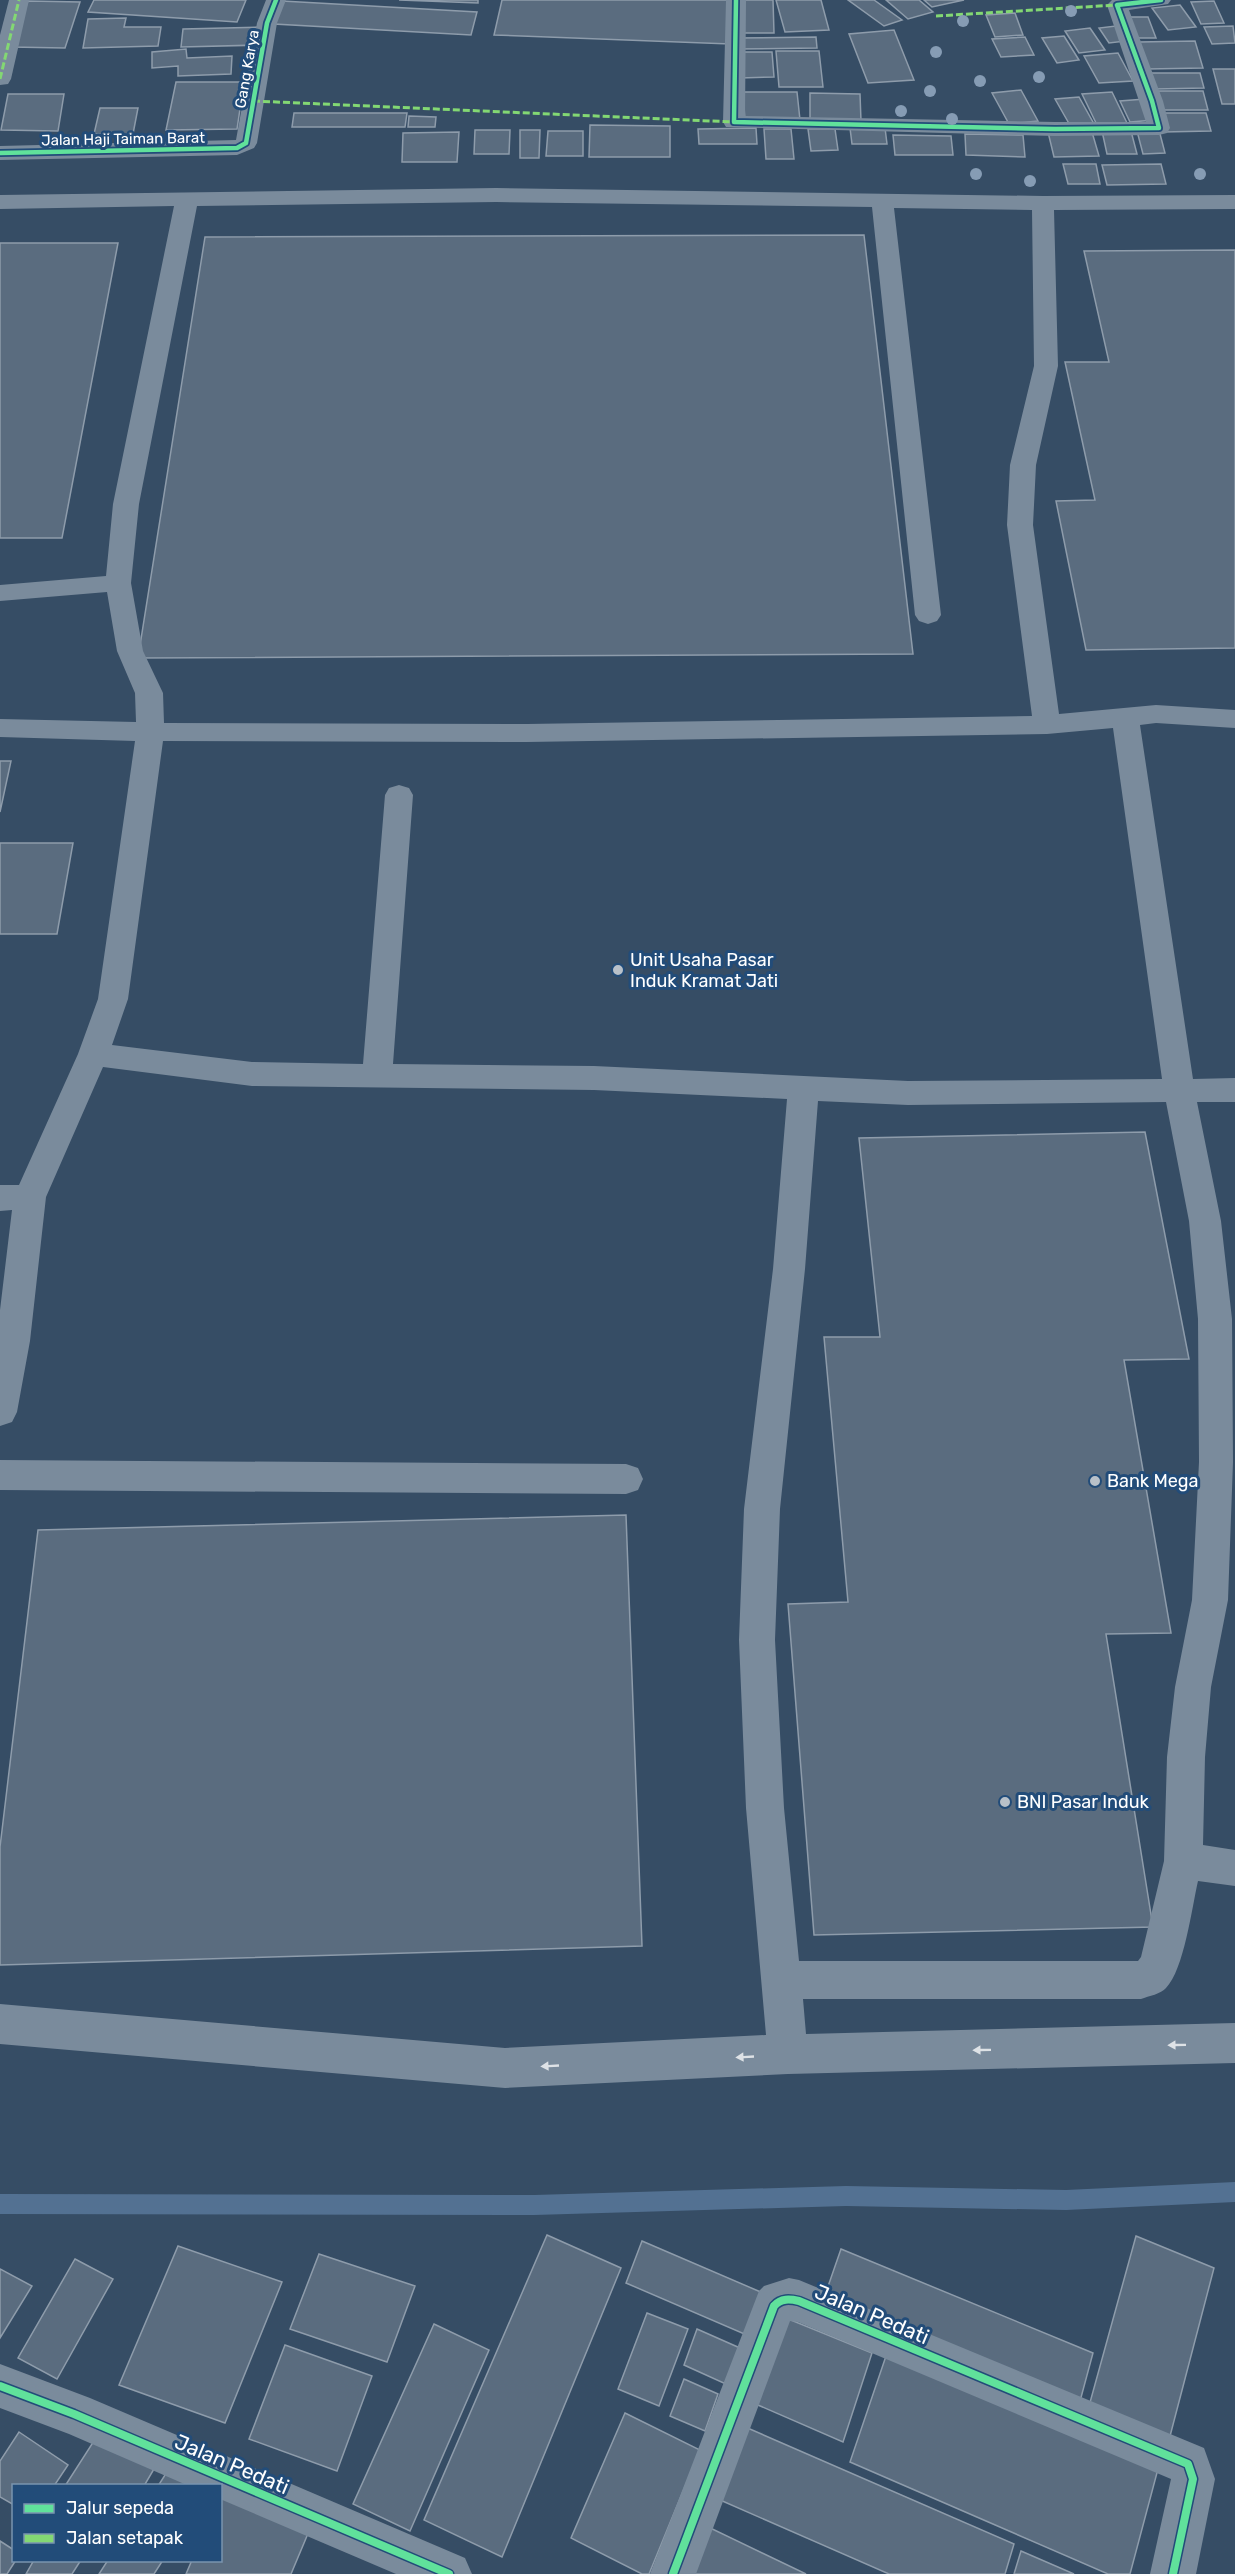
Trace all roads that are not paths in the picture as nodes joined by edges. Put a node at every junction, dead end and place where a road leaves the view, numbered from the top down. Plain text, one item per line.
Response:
1 (19, 0) edge
2 (276, 0) edge
3 (736, 0) edge
4 (1161, 0) edge
5 (0, 79) edge
6 (246, 143) joint
7 (0, 153) edge
8 (187, 200) junction
9 (882, 200) junction
10 (0, 202) edge
11 (1235, 202) edge
12 (1043, 203) junction
13 (118, 583) junction
14 (0, 593) edge
15 (927, 615) dead end
16 (1125, 718) junction
17 (1235, 718) edge
18 (1047, 725) junction
19 (0, 728) edge
20 (150, 732) junction
21 (399, 795) dead end
22 (93, 1054) junction
23 (377, 1076) junction
24 (803, 1089) junction
25 (1235, 1090) edge
26 (1179, 1091) junction
27 (15, 1197) edge
28 (0, 1412) edge
29 (0, 1475) edge
30 (626, 1479) dead end
31 (1183, 1861) junction
32 (1235, 1868) edge
33 (782, 1980) junction
34 (0, 2024) edge
35 (1235, 2043) edge
36 (788, 2054) junction
37 (0, 2386) edge
38 (449, 2574) edge
39 (673, 2574) edge
40 (1173, 2574) edge

1 - 5 street
2 - 6 street, Gang Karya
3 - 4 street
6 - 7 street, Jalan Haji Taiman Barat
8 - 9 street
8 - 10 street
8 - 13 street
9 - 12 street
9 - 15 street
11 - 12 street
12 - 18 street
13 - 14 street
13 - 20 street
16 - 17 street
16 - 18 street
16 - 26 street
18 - 20 street
19 - 20 street
20 - 22 street
21 - 23 street
22 - 23 street
22 - 27 street
23 - 24 street
24 - 26 street
24 - 33 street
25 - 26 street
26 - 31 street
27 - 28 street
29 - 30 street
31 - 32 street
31 - 33 street
33 - 36 street
36 -> 34 street
35 -> 36 street
37 - 38 street, Jalan Pedati
39 - 40 street, Jalan Pedati

